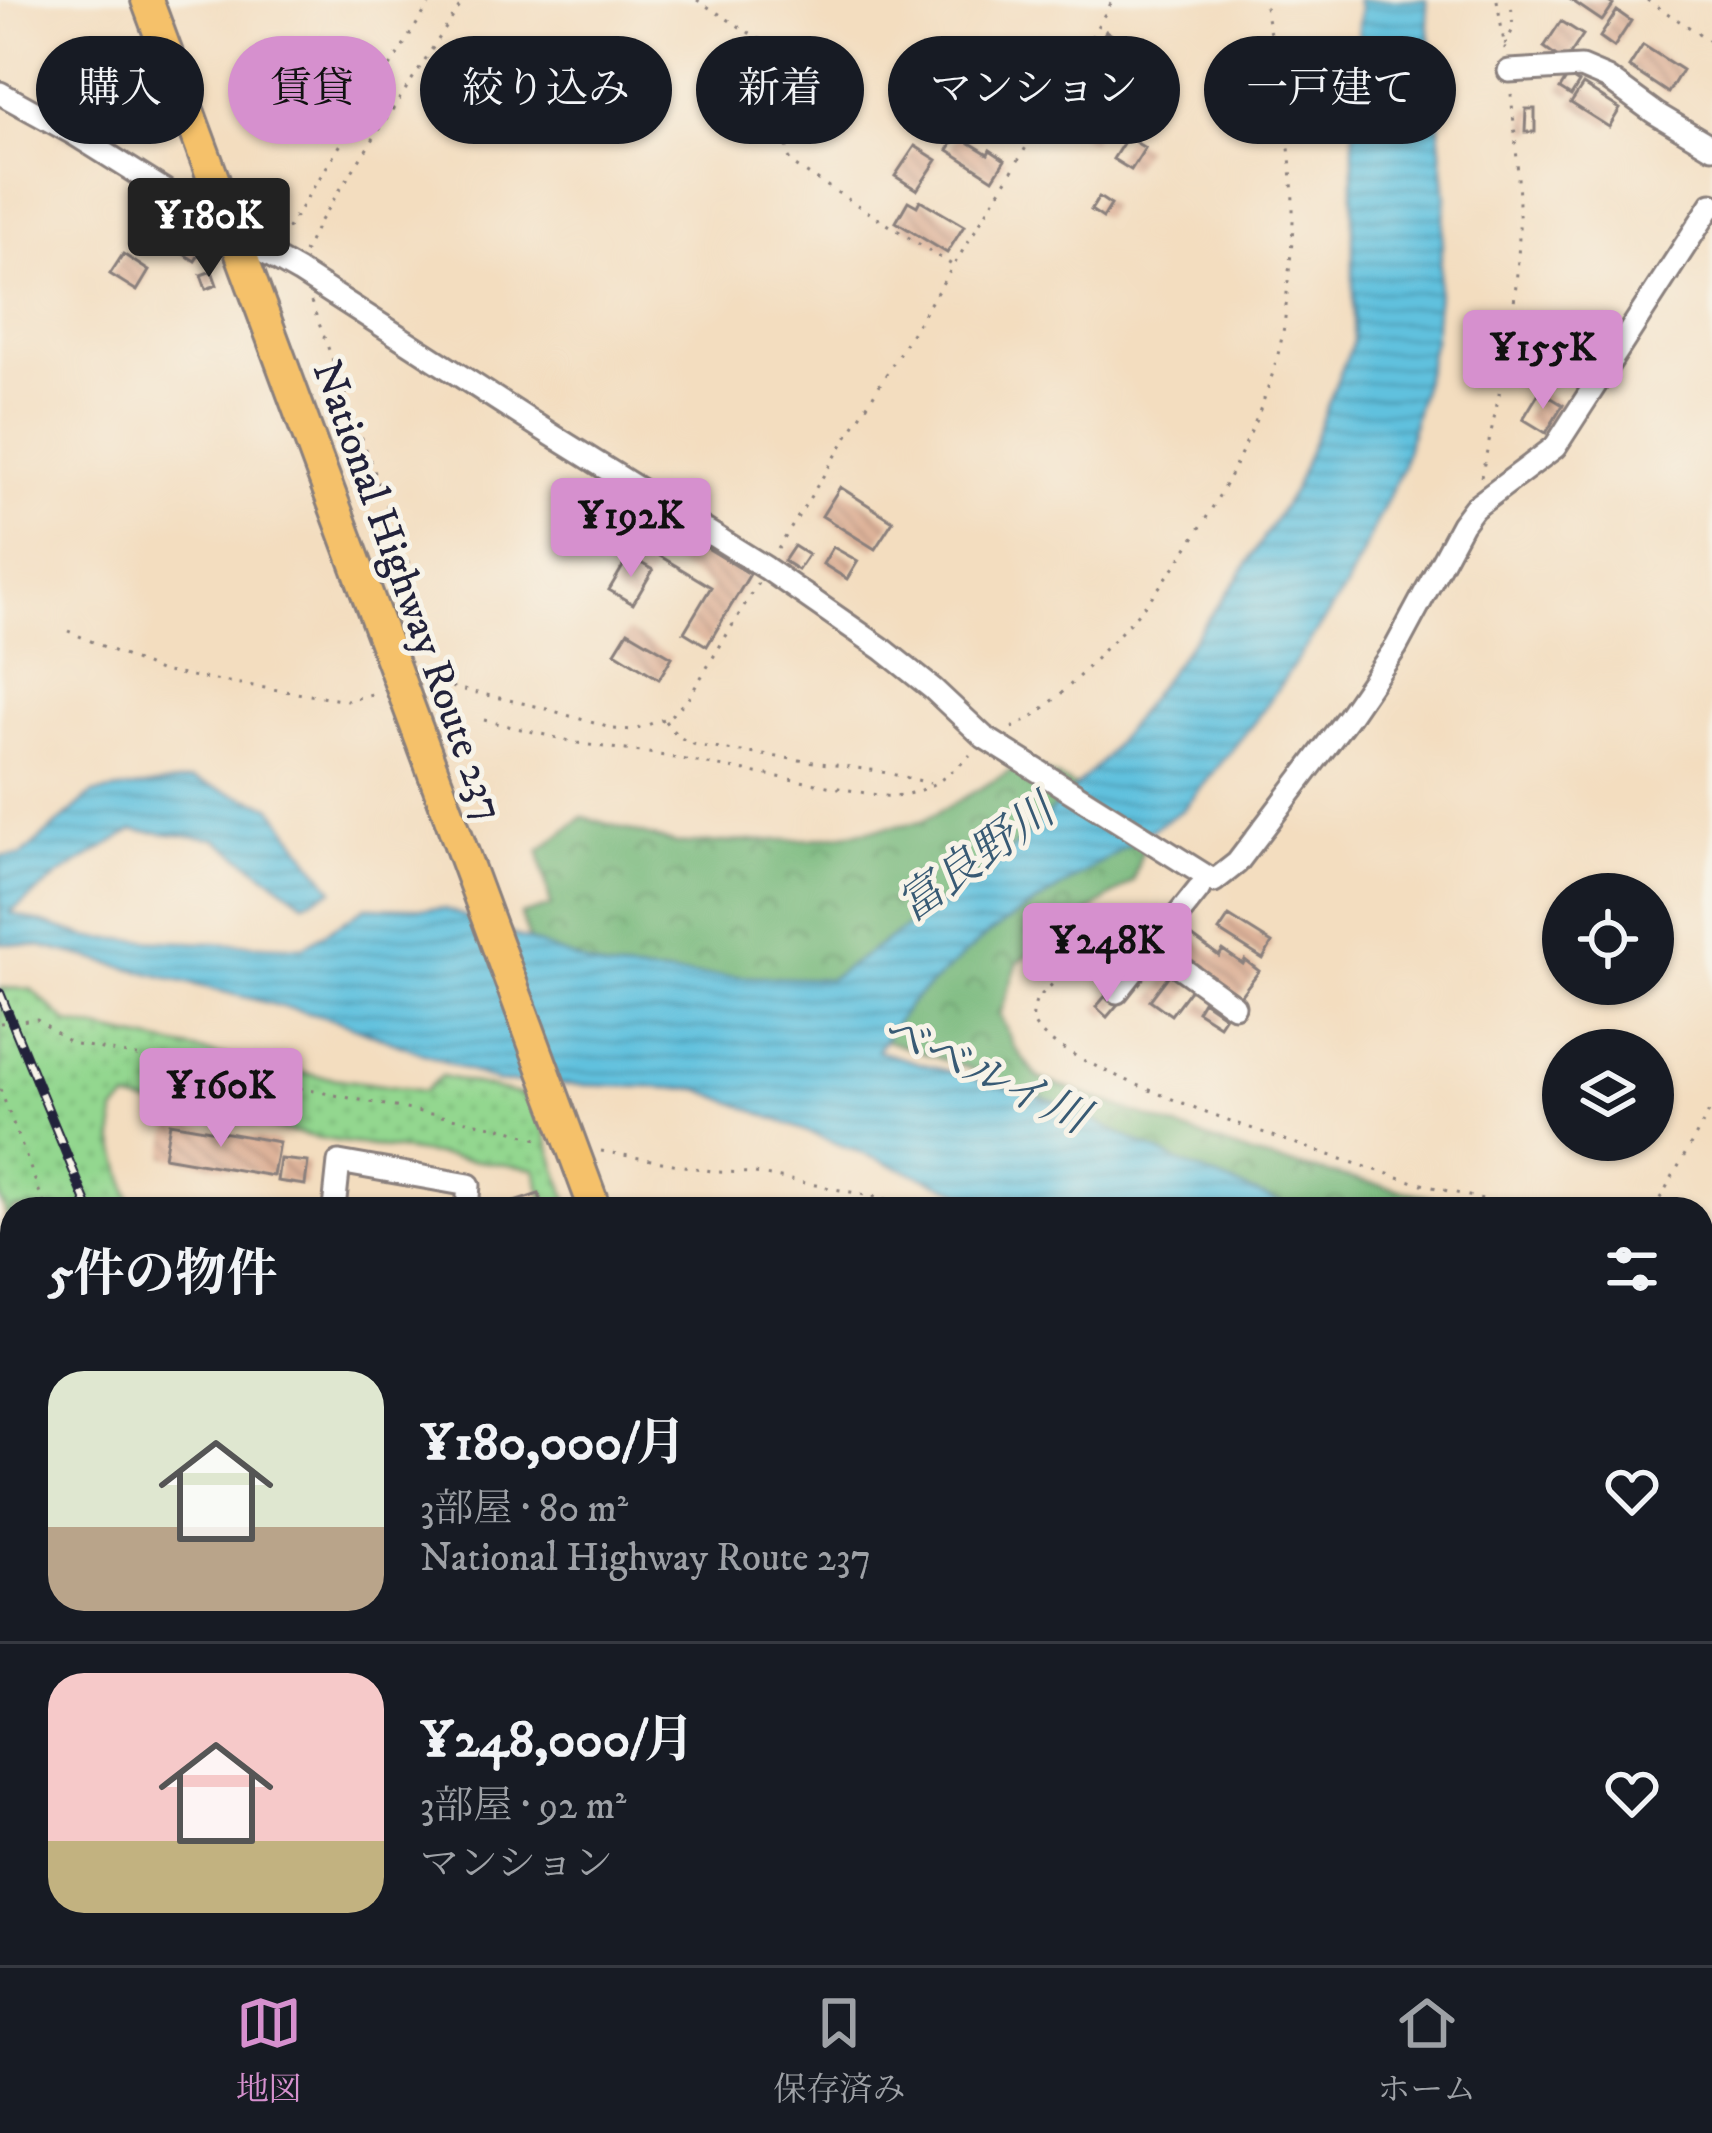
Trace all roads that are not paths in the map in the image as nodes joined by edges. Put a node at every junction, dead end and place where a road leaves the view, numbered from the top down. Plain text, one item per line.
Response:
1 (147, 0) edge
2 (1508, 71) road end
3 (0, 93) edge
4 (1712, 147) edge
5 (1712, 203) edge
6 (232, 233) junction
7 (1199, 880) junction
8 (1152, 947) junction
9 (1117, 992) dead end
10 (1234, 1006) dead end
11 (335, 1197) edge
12 (468, 1197) edge
13 (589, 1197) edge

1 - 6 highway, National Highway Route 237
2 - 4 street
3 - 6 street
5 - 7 street
6 - 7 street
6 - 13 highway, National Highway Route 237
7 - 8 street
8 - 9 street
8 - 10 street
11 - 12 street

